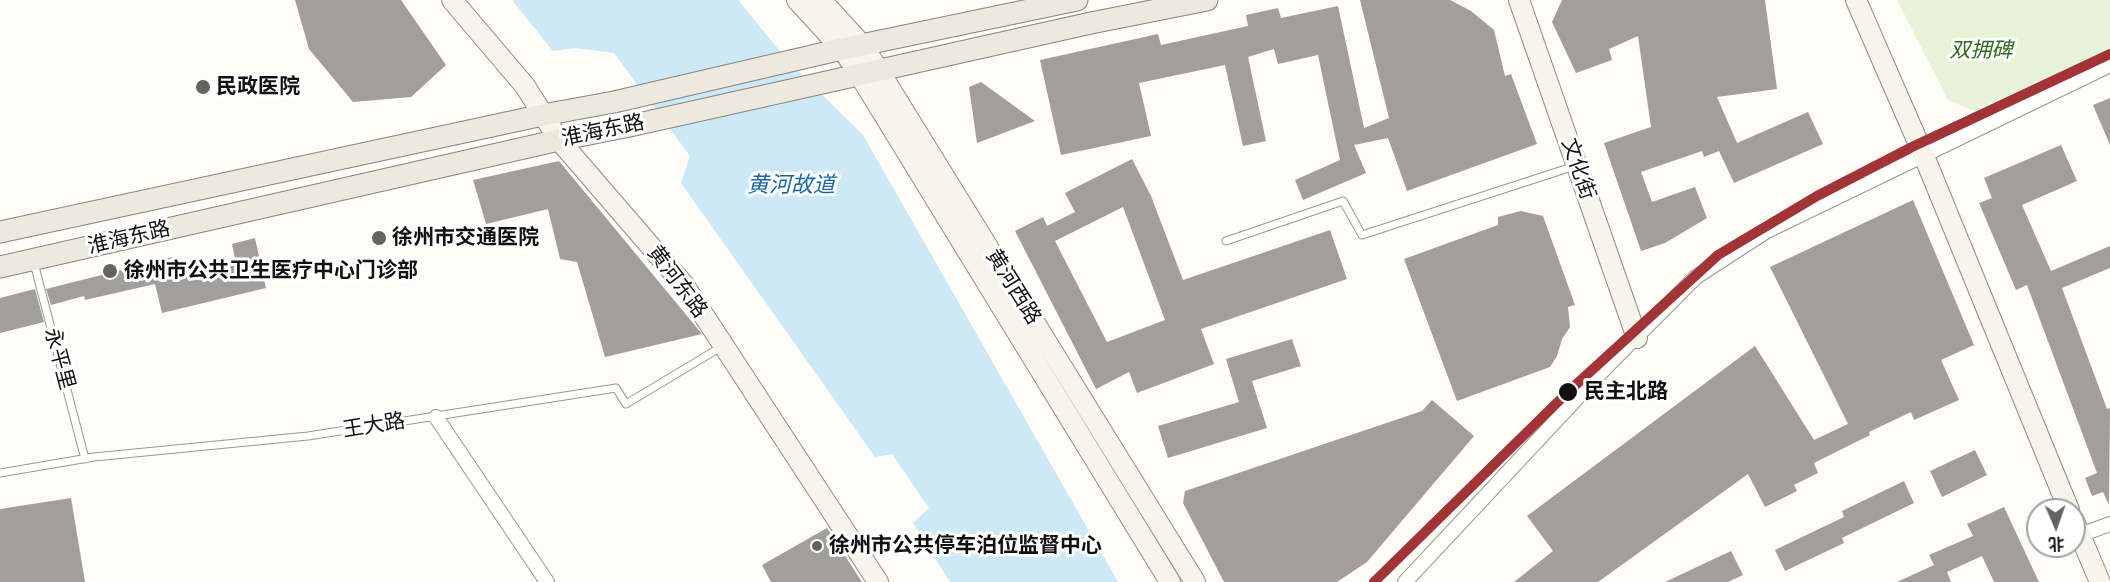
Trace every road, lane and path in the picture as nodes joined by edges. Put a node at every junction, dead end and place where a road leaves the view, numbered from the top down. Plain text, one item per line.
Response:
1 (452, 0) edge
2 (797, 0) edge
3 (821, 0) edge
4 (1077, 0) edge
5 (1207, 0) edge
6 (1519, 0) edge
7 (1856, 0) edge
8 (853, 48) junction
9 (2110, 65) edge
10 (869, 72) junction
11 (543, 115) junction
12 (558, 140) junction
13 (1924, 156) junction
14 (1577, 165) junction
15 (0, 232) edge
16 (1226, 241) dead end
17 (33, 260) junction
18 (0, 267) edge
19 (1636, 338) junction
20 (723, 345) junction
21 (436, 417) junction
22 (85, 459) junction
23 (0, 473) edge
24 (2064, 498) edge
25 (2110, 524) edge
26 (2086, 527) edge
27 (2086, 549) edge
28 (547, 582) edge
29 (878, 582) edge
30 (1170, 582) edge
31 (1195, 582) edge
32 (1405, 582) edge
33 (2100, 582) edge

1 - 11 street, 黄河东路
2 - 8 street, 黄河西路
3 - 8 street, 黄河西路
4 - 8 main road, 淮海东路
5 - 10 main road, 淮海东路
6 - 14 street, 文化街
7 - 13 street
8 - 10 street, 黄河西路
8 - 11 main road, 淮海东路
9 - 13 street
10 - 12 main road, 淮海东路
10 - 30 street, 黄河西路
10 - 31 street, 黄河西路
11 - 12 street, 黄河东路
11 - 15 main road, 淮海东路
12 - 17 main road, 淮海东路
12 - 20 street, 黄河东路
13 - 19 street
13 - 24 street
14 - 16 lane
14 - 19 street, 文化街
17 - 18 main road, 淮海东路
17 - 22 lane, 永平里
19 - 32 street
20 - 21 lane, 王大路
20 - 29 street, 黄河东路
21 - 22 lane, 王大路
21 - 28 street
22 - 23 lane, 王大路
25 - 26 street
27 - 33 street

